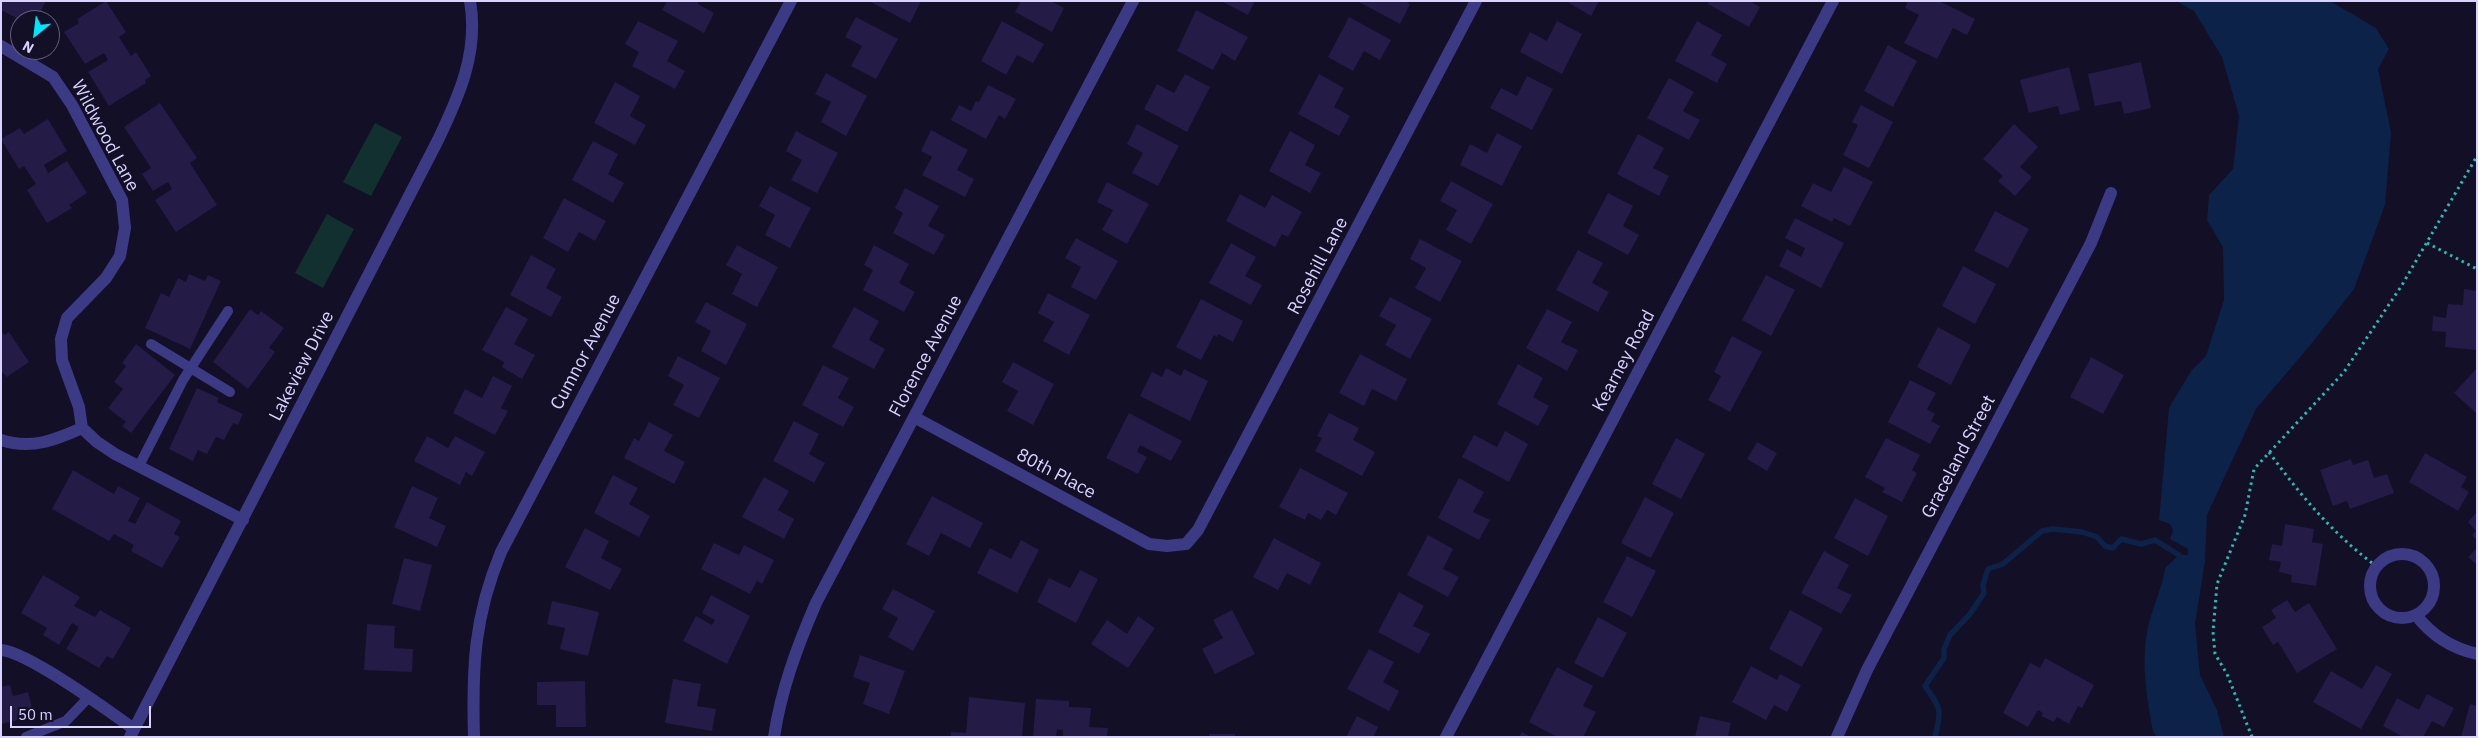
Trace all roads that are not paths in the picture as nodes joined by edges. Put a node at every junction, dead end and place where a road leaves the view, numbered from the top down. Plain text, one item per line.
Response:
1 (470, 1) edge
2 (791, 1) edge
3 (1133, 1) edge
4 (1476, 1) edge
5 (1833, 1) edge
6 (1, 46) edge
7 (2111, 193) dead end
8 (228, 311) dead end
9 (151, 344) dead end
10 (190, 368) junction
11 (230, 392) dead end
12 (914, 417) junction
13 (82, 428) junction
14 (1, 440) edge
15 (139, 466) junction
16 (243, 520) junction
17 (1186, 544) joint
18 (2416, 615) junction
19 (1, 650) edge
20 (2477, 654) edge
21 (88, 698) junction
22 (132, 733) edge
23 (26, 737) edge
24 (474, 737) edge
25 (774, 737) edge
26 (1446, 737) edge
27 (1837, 737) edge

1 - 16 street, Lakeview Drive
2 - 24 street, Cumnor Avenue
3 - 12 street, Florence Avenue
4 - 17 street, Rosehill Lane
5 - 26 street, Kearney Road
6 - 13 street, Wildwood Lane
7 - 27 street, Graceland Street
8 - 10 lane
9 - 10 lane
10 - 11 lane
10 - 15 lane
12 - 17 street, 80th Place
12 - 25 street, Florence Avenue
13 - 14 street
13 - 15 street
15 - 16 street
16 - 22 street, Lakeview Drive
18 - 18 street
18 - 20 street
19 - 21 street
21 - 22 street
21 - 23 lane

